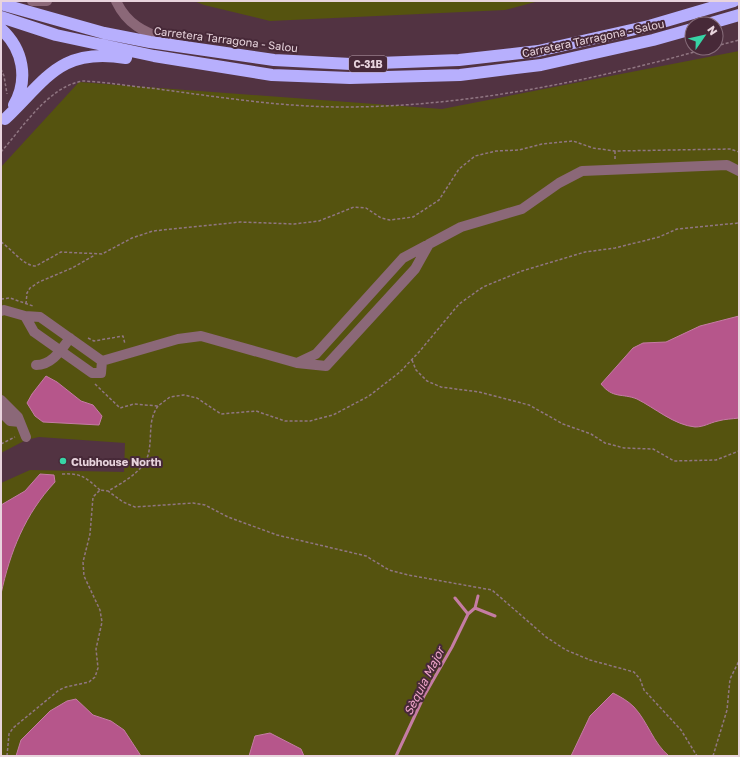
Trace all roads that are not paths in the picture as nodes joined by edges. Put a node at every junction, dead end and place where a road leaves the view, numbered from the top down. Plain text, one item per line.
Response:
1 (32, 1) edge
2 (47, 1) edge
3 (116, 1) edge
4 (734, 1) edge
5 (1, 4) edge
6 (739, 15) edge
7 (1, 17) edge
8 (724, 19) edge
9 (1, 29) edge
10 (684, 31) edge
11 (184, 48) junction
12 (210, 65) junction
13 (3, 121) edge
14 (739, 171) edge
15 (429, 244) junction
16 (1, 311) edge
17 (25, 316) junction
18 (70, 338) junction
19 (61, 351) junction
20 (316, 354) junction
21 (102, 361) junction
22 (297, 363) junction
23 (36, 365) dead end
24 (326, 366) junction
25 (1, 400) edge
26 (1, 412) edge
27 (20, 422) junction
28 (26, 437) road end

1 - 2 lane
3 - 11 lane
4 - 11 highway, Carretera Tarragona - Salou / C-31B
5 - 11 highway, Carretera Tarragona - Salou / C-31B
6 - 8 highway
7 - 12 highway, Carretera Tarragona - Salou / C-31B
9 - 13 highway
10 - 12 highway, Carretera Tarragona - Salou / C-31B
12 - 13 highway
14 - 15 lane
15 - 20 lane
15 - 24 lane
16 - 17 lane
17 - 18 lane
17 - 19 lane
18 - 19 lane
18 - 21 lane
19 - 21 lane
19 - 23 lane
20 - 22 lane
20 - 24 lane
21 - 22 lane
22 - 24 lane
25 - 27 lane
26 - 27 lane
27 - 28 lane

